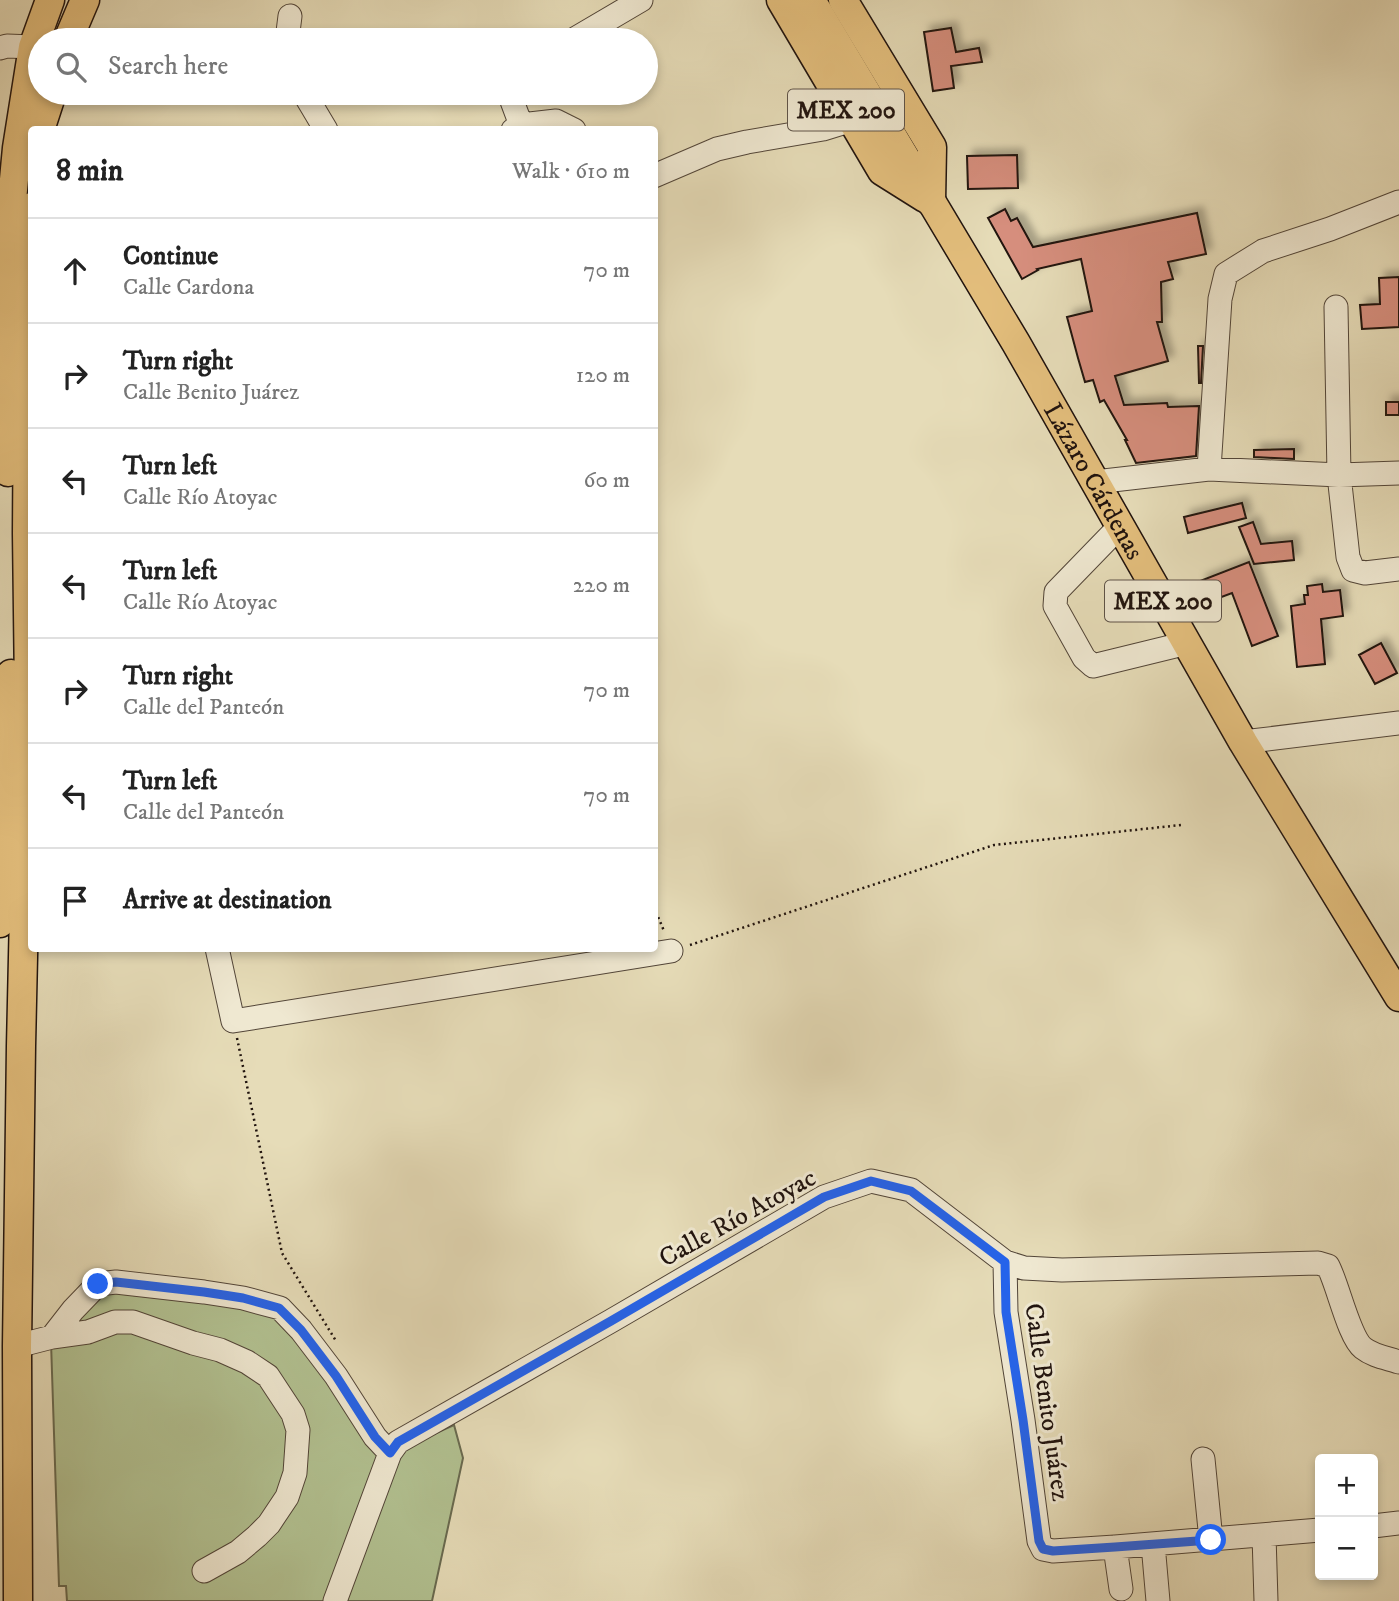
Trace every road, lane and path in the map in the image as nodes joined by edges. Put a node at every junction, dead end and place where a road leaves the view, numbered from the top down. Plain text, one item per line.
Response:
1 (50, 0) edge
2 (85, 0) edge
3 (102, 0) edge
4 (641, 0) edge
5 (781, 0) edge
6 (811, 0) edge
7 (843, 0) edge
8 (290, 16) dead end
9 (41, 28) edge
10 (73, 28) edge
11 (91, 28) edge
12 (288, 28) edge
13 (593, 28) edge
14 (0, 48) edge
15 (28, 59) edge
16 (28, 80) edge
17 (47, 105) edge
18 (67, 105) edge
19 (311, 105) edge
20 (512, 105) edge
21 (852, 120) junction
22 (41, 126) edge
23 (61, 126) edge
24 (324, 126) edge
25 (517, 126) edge
26 (524, 126) edge
27 (567, 126) edge
28 (658, 174) edge
29 (931, 202) junction
30 (1399, 202) edge
31 (1336, 307) dead end
32 (1209, 469) junction
33 (1399, 473) edge
34 (1339, 475) junction
35 (1095, 482) junction
36 (1120, 526) junction
37 (28, 543) edge
38 (1399, 569) edge
39 (1187, 643) junction
40 (13, 686) edge
41 (1399, 723) edge
42 (1243, 742) junction
43 (28, 758) edge
44 (1181, 825) dead end
45 (28, 830) edge
46 (658, 917) edge
47 (0, 923) edge
48 (671, 951) junction
49 (217, 952) edge
50 (1399, 997) edge
51 (233, 1021) junction
52 (1005, 1262) junction
53 (52, 1337) junction
54 (17, 1346) junction
55 (340, 1348) dead end
56 (1399, 1362) edge
57 (390, 1453) junction
58 (1203, 1459) dead end
59 (1399, 1523) edge
60 (1378, 1525) edge
61 (1315, 1530) edge
62 (1264, 1535) junction
63 (1211, 1540) junction
64 (1153, 1544) junction
65 (1115, 1547) junction
66 (204, 1571) dead end
67 (1121, 1589) dead end
68 (18, 1601) edge
69 (335, 1601) edge
70 (1158, 1601) edge
71 (1266, 1601) edge

1 - 9 main road
2 - 10 main road
3 - 11 main road
4 - 13 street
5 - 21 main road, MEX 200
6 - 29 main road, Lázaro Cárdenas / MEX 200
7 - 29 main road, MEX 200
8 - 12 street
14 - 15 street
16 - 40 main road
17 - 22 main road
18 - 23 main road
19 - 24 street
20 - 25 street
21 - 28 street
21 - 29 main road, MEX 200
26 - 27 street
29 - 35 main road, Lázaro Cárdenas / MEX 200
30 - 32 street
31 - 34 street
32 - 34 street
32 - 35 street
33 - 34 street
34 - 38 street
35 - 36 main road, Lázaro Cárdenas / MEX 200
36 - 39 main road, Lázaro Cárdenas / MEX 200
36 - 39 street
37 - 40 main road
39 - 42 main road, Lázaro Cárdenas / MEX 200
40 - 43 main road
40 - 47 main road
41 - 42 street
42 - 50 main road, Lázaro Cárdenas / MEX 200
44 - 48 path
45 - 54 main road
46 - 48 path
48 - 51 street
49 - 51 street
51 - 55 path
52 - 56 street, Calle Río Atoyac
52 - 57 street, Calle Río Atoyac
52 - 65 street, Calle Benito Juárez
53 - 54 street
53 - 57 street
53 - 66 street
54 - 68 main road
57 - 69 street
58 - 63 street
59 - 60 street
61 - 62 street
62 - 63 street
62 - 71 street
63 - 64 street
64 - 65 street
64 - 70 street
65 - 67 street

